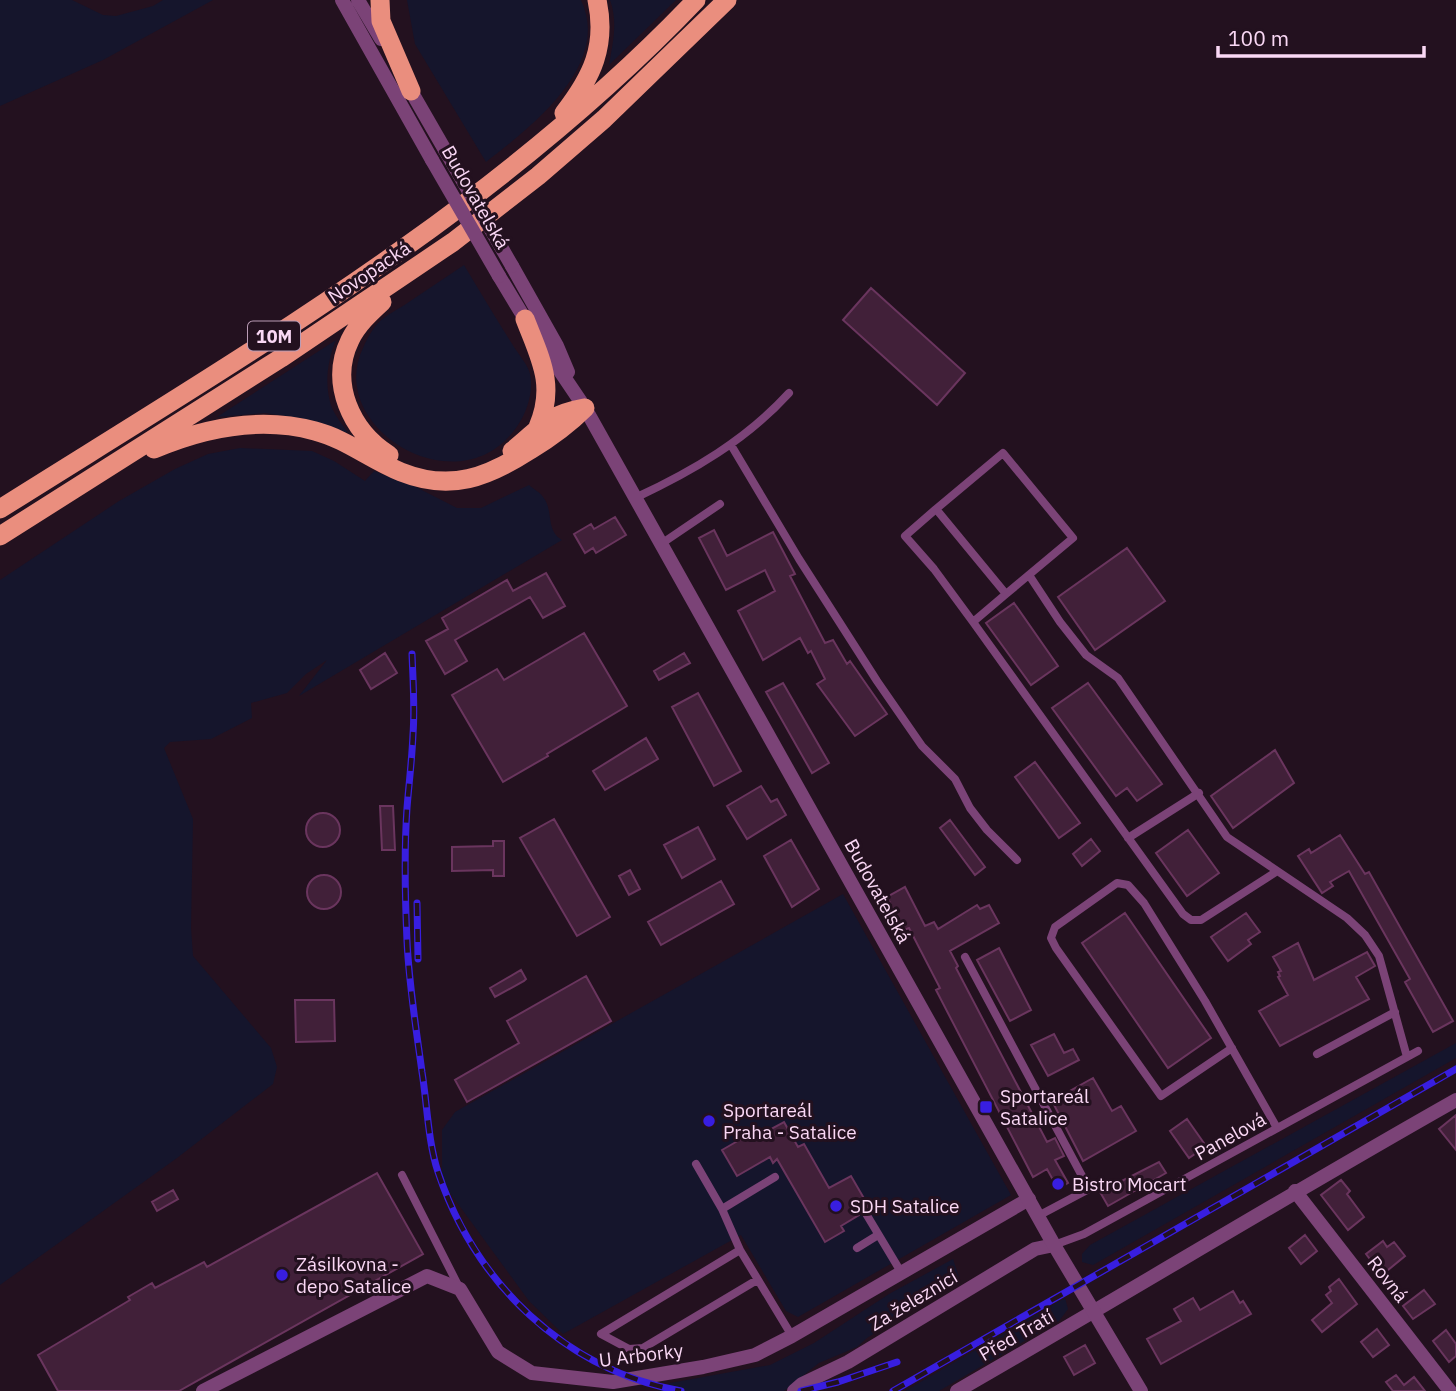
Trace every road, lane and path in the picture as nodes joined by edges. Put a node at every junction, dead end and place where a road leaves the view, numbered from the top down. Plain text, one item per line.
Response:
1 (342, 0) edge
2 (358, 0) edge
3 (380, 0) edge
4 (597, 0) edge
5 (696, 0) edge
6 (727, 0) edge
7 (411, 91) junction
8 (538, 146) junction
9 (420, 265) junction
10 (524, 319) junction
11 (789, 393) dead end
12 (585, 408) junction
13 (538, 427) junction
14 (731, 445) junction
15 (103, 471) junction
16 (635, 498) junction
17 (720, 504) dead end
18 (0, 509) edge
19 (936, 509) junction
20 (0, 536) edge
21 (661, 544) junction
22 (1029, 575) junction
23 (1006, 594) junction
24 (973, 622) junction
25 (1199, 793) junction
26 (1128, 838) junction
27 (1017, 860) dead end
28 (1276, 872) junction
29 (965, 957) dead end
30 (1395, 1012) junction
31 (1232, 1048) junction
32 (1418, 1051) dead end
33 (1317, 1054) dead end
34 (1407, 1057) junction
35 (1456, 1100) edge
36 (1277, 1128) junction
37 (696, 1164) dead end
38 (402, 1175) dead end
39 (775, 1177) dead end
40 (1295, 1191) junction
41 (1029, 1199) junction
42 (722, 1209) junction
43 (865, 1212) dead end
44 (1038, 1216) junction
45 (878, 1235) junction
46 (1054, 1245) junction
47 (857, 1248) dead end
48 (740, 1250) junction
49 (901, 1272) junction
50 (757, 1280) junction
51 (460, 1289) junction
52 (1094, 1312) junction
53 (792, 1336) junction
54 (203, 1391) edge
55 (794, 1391) edge
56 (957, 1391) edge
57 (1141, 1391) edge
58 (1450, 1391) edge

1 - 10 street, Budovatelská, bridge
2 - 7 street, Budovatelská
3 - 7 highway
4 - 8 highway
5 - 8 highway, Novopacká / 10M
6 - 9 highway, Novopacká / 10M
7 - 12 street, Budovatelská, bridge
8 - 18 highway, Novopacká / 10M
9 - 13 highway
9 - 15 highway, Novopacká / 10M
10 - 12 street, Budovatelská
10 - 13 highway
11 - 14 lane
12 - 13 highway
12 - 15 highway
12 - 16 street, Budovatelská
14 - 16 lane
14 - 27 lane
15 - 20 highway, Novopacká / 10M
16 - 21 street, Budovatelská
17 - 21 lane
19 - 22 lane
19 - 23 lane
19 - 24 lane
21 - 41 street, Budovatelská
22 - 23 lane
22 - 25 lane
23 - 24 lane
24 - 26 lane
25 - 26 lane
25 - 28 lane
26 - 28 lane
28 - 30 lane
29 - 44 lane
30 - 33 lane
30 - 34 lane
31 - 31 lane
31 - 36 lane
32 - 34 lane, Panelová
34 - 36 lane, Panelová
35 - 40 street
36 - 46 lane, Panelová
37 - 42 lane
38 - 51 lane
39 - 42 lane
40 - 52 street
40 - 58 street, Rovná
41 - 44 street, Budovatelská
41 - 49 street, U Arborky
42 - 48 lane
43 - 45 lane
44 - 46 street, Budovatelská
45 - 47 lane
45 - 49 lane
46 - 52 street, Budovatelská
46 - 55 street, Za železnicí
48 - 50 lane
48 - 50 lane
49 - 53 street, U Arborky
50 - 53 lane
51 - 53 street, U Arborky
51 - 54 street
52 - 56 street, Před Tratí
52 - 57 street, Budovatelská

